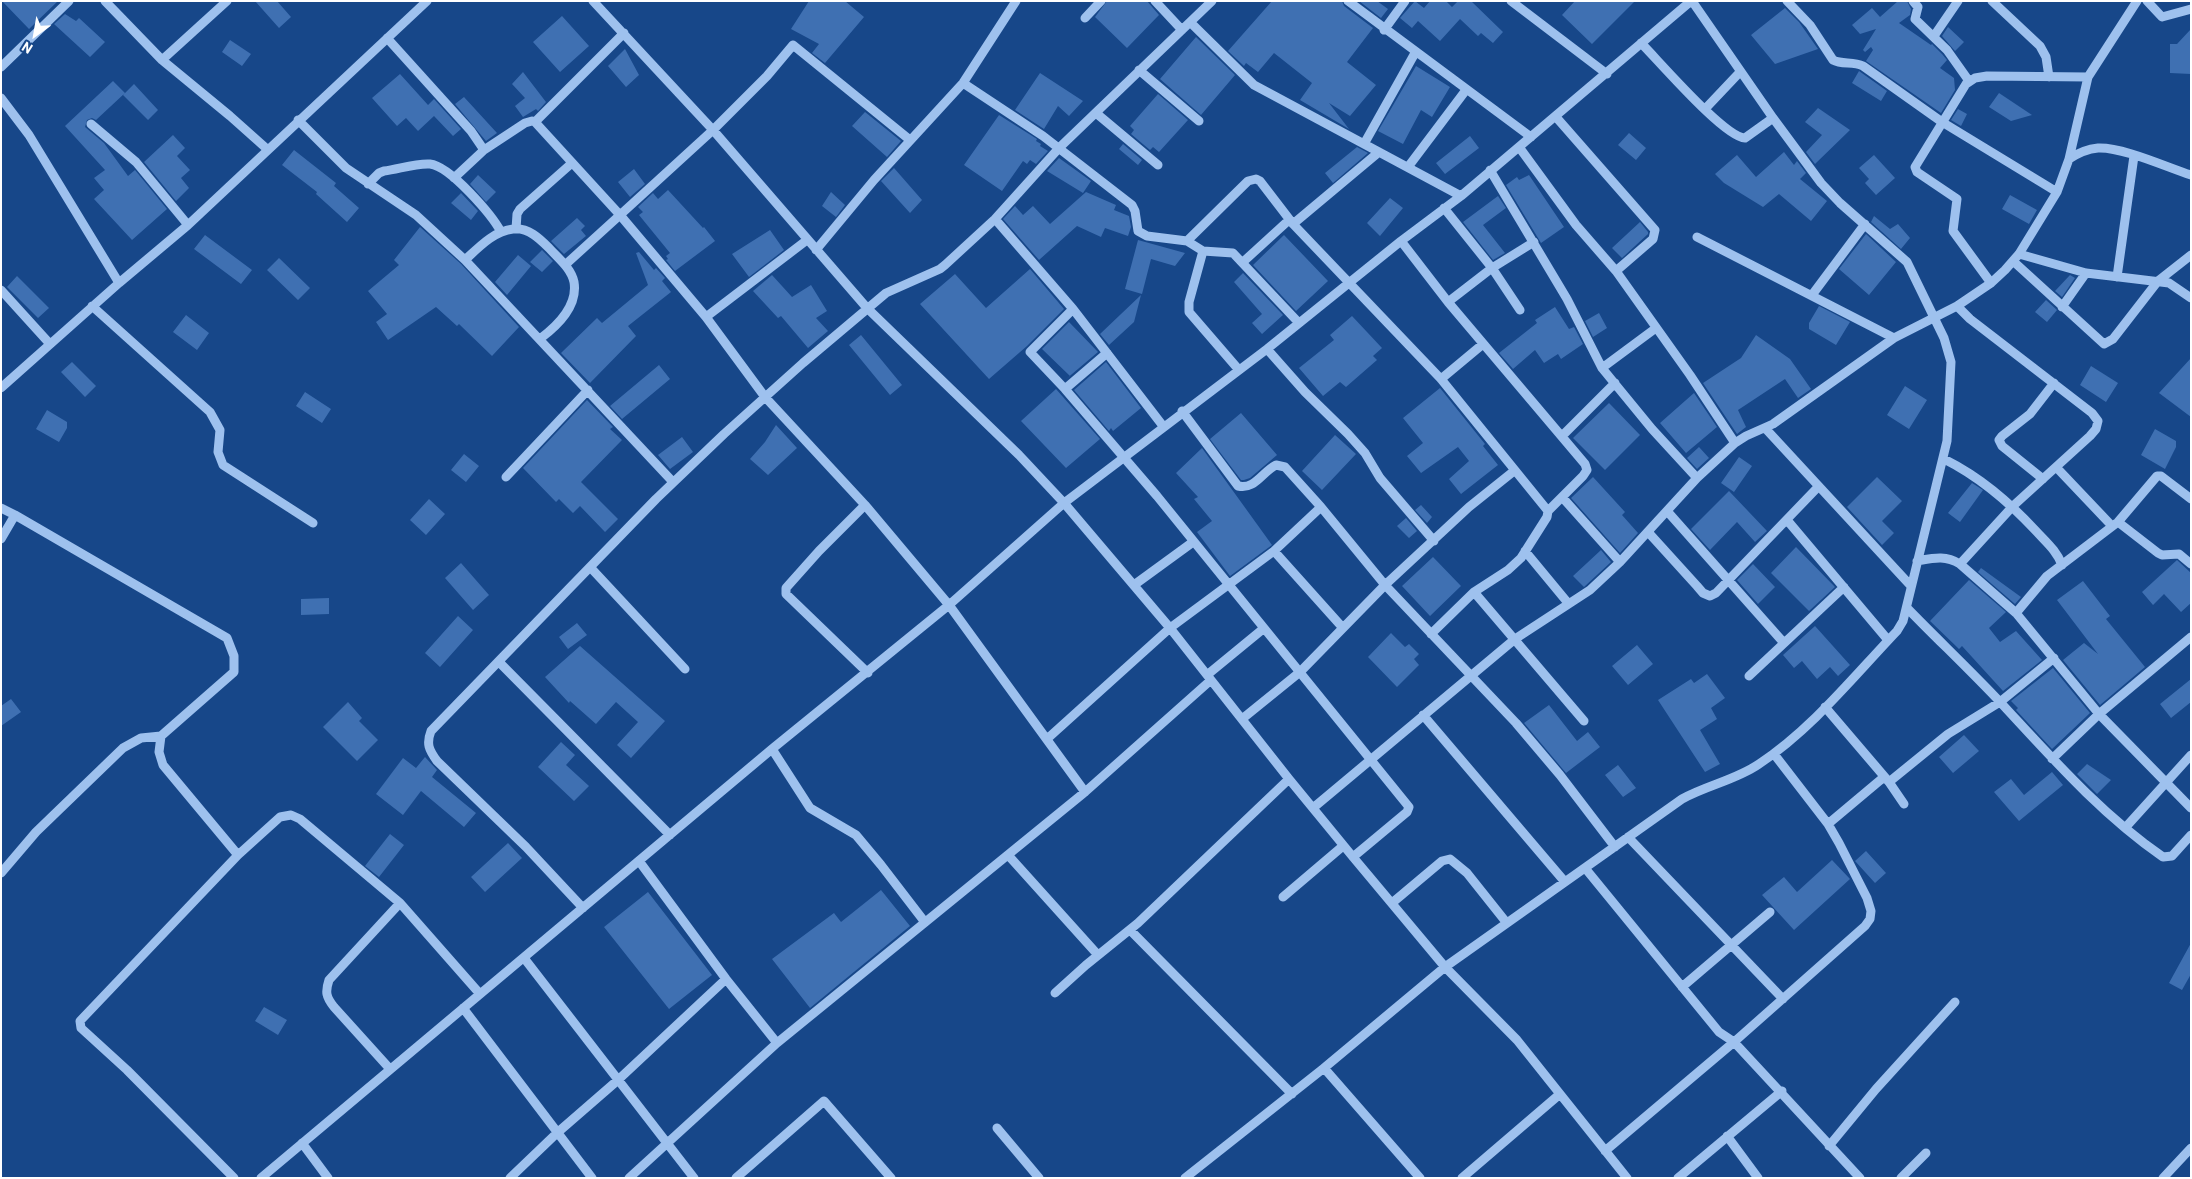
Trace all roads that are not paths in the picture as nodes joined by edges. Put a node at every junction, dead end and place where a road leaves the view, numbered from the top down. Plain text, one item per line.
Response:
1 (69, 1) edge
2 (105, 1) edge
3 (227, 1) edge
4 (427, 1) edge
5 (593, 1) edge
6 (1016, 1) edge
7 (1101, 1) edge
8 (1155, 1) edge
9 (1212, 1) edge
10 (1348, 1) edge
11 (1405, 1) edge
12 (1511, 1) edge
13 (1691, 1) edge
14 (1787, 1) edge
15 (1913, 1) edge
16 (1958, 1) edge
17 (1992, 1) edge
18 (2137, 1) edge
19 (2147, 1) edge
20 (2191, 9) edge
21 (1085, 18) dead end
22 (1191, 23) junction
23 (1182, 30) junction
24 (1384, 30) junction
25 (624, 33) junction
26 (1934, 36) junction
27 (387, 38) junction
28 (1641, 43) junction
29 (1415, 52) junction
30 (162, 60) junction
31 (1, 67) edge
32 (1139, 70) junction
33 (1740, 72) junction
34 (1607, 74) junction
35 (2049, 77) junction
36 (2088, 77) junction
37 (1969, 81) junction
38 (963, 83) junction
39 (1466, 90) junction
40 (1, 98) edge
41 (1704, 109) junction
42 (1096, 113) junction
43 (1556, 117) junction
44 (1773, 118) junction
45 (298, 120) junction
46 (1200, 121) dead end
47 (535, 122) junction
48 (1942, 122) junction
49 (91, 124) dead end
50 (713, 130) junction
51 (1531, 137) junction
52 (910, 140) junction
53 (1364, 144) junction
54 (1519, 147) junction
55 (1059, 148) junction
56 (267, 149) junction
57 (484, 150) junction
58 (1379, 152) junction
59 (2134, 156) junction
60 (2069, 159) junction
61 (572, 163) junction
62 (1158, 165) dead end
63 (1408, 168) junction
64 (1490, 170) junction
65 (2191, 175) edge
66 (454, 178) junction
67 (368, 184) junction
68 (2057, 192) junction
69 (1461, 196) junction
70 (1444, 208) junction
71 (620, 215) junction
72 (995, 219) junction
73 (1291, 222) junction
74 (1865, 224) junction
75 (188, 225) junction
76 (516, 229) junction
77 (501, 232) junction
78 (1697, 237) dead end
79 (807, 240) junction
80 (1187, 241) junction
81 (1400, 242) junction
82 (1534, 242) junction
83 (816, 250) junction
84 (1203, 251) junction
85 (2191, 255) edge
86 (2016, 258) junction
87 (466, 260) junction
88 (1243, 262) junction
89 (564, 265) junction
90 (1492, 268) junction
91 (1616, 271) junction
92 (2086, 273) junction
93 (2117, 277) junction
94 (2158, 281) junction
95 (119, 283) junction
96 (1991, 283) junction
97 (1348, 284) junction
98 (1, 290) edge
99 (1812, 295) junction
100 (2191, 298) edge
101 (1448, 302) junction
102 (92, 306) junction
103 (1957, 306) junction
104 (2062, 307) junction
105 (867, 308) junction
106 (1073, 309) junction
107 (1520, 310) dead end
108 (706, 317) junction
109 (1932, 318) junction
110 (1300, 323) junction
111 (1656, 328) junction
112 (541, 338) junction
113 (1894, 338) junction
114 (50, 344) junction
115 (1483, 344) junction
116 (1267, 349) junction
117 (1107, 353) junction
118 (1602, 368) junction
119 (1239, 370) junction
120 (1441, 379) junction
121 (1615, 383) junction
122 (2054, 383) junction
123 (1, 388) edge
124 (1065, 389) junction
125 (588, 390) junction
126 (765, 397) junction
127 (1182, 412) junction
128 (1163, 426) junction
129 (1765, 428) junction
130 (1562, 436) junction
131 (1734, 443) junction
132 (1124, 457) junction
133 (1944, 459) junction
134 (2056, 467) junction
135 (1514, 470) junction
136 (506, 477) dead end
137 (1697, 478) junction
138 (2043, 479) junction
139 (673, 482) junction
140 (1818, 487) junction
141 (1562, 497) junction
142 (2191, 499) edge
143 (1064, 503) junction
144 (865, 505) junction
145 (2013, 506) junction
146 (1321, 507) junction
147 (1, 508) edge
148 (1667, 511) junction
149 (1548, 512) junction
150 (15, 516) junction
151 (1786, 520) junction
152 (313, 523) dead end
153 (2115, 524) junction
154 (1648, 532) junction
155 (1, 539) edge
156 (1434, 541) junction
157 (1193, 542) junction
158 (1525, 551) junction
159 (1274, 552) junction
160 (1917, 561) junction
161 (1620, 562) junction
162 (1960, 564) junction
163 (2191, 564) edge
164 (2062, 565) junction
165 (590, 567) junction
166 (1729, 580) junction
167 (1134, 585) junction
168 (1385, 585) junction
169 (1229, 586) junction
170 (1911, 586) junction
171 (1844, 587) junction
172 (1474, 592) junction
173 (1568, 603) junction
174 (949, 605) junction
175 (1907, 608) junction
176 (2016, 613) junction
177 (1170, 628) junction
178 (1343, 628) junction
179 (1263, 629) junction
180 (1431, 634) junction
181 (2191, 637) edge
182 (1515, 639) junction
183 (1888, 640) junction
184 (1784, 643) junction
185 (2054, 658) junction
186 (499, 662) junction
187 (685, 669) dead end
188 (1300, 672) junction
189 (868, 673) junction
190 (1470, 675) junction
191 (1749, 676) dead end
192 (1209, 678) junction
193 (2000, 702) junction
194 (1825, 707) junction
195 (2099, 714) junction
196 (1423, 715) junction
197 (1242, 719) junction
198 (1584, 721) dead end
199 (161, 736) junction
200 (1047, 739) junction
201 (772, 749) junction
202 (1774, 754) junction
203 (2191, 755) edge
204 (1371, 758) junction
205 (2052, 758) junction
206 (1289, 779) junction
207 (1887, 780) junction
208 (2166, 782) junction
209 (1085, 792) junction
210 (1904, 804) dead end
211 (1313, 808) junction
212 (2191, 808) edge
213 (1828, 824) junction
214 (2125, 828) junction
215 (670, 835) junction
216 (2191, 835) edge
217 (1628, 838) junction
218 (1343, 846) junction
219 (1615, 847) junction
220 (238, 854) junction
221 (1008, 855) junction
222 (1352, 857) junction
223 (639, 861) junction
224 (1585, 868) junction
225 (1, 873) edge
226 (1564, 882) junction
227 (1283, 897) dead end
228 (400, 903) junction
229 (1392, 903) junction
230 (584, 908) junction
231 (1770, 912) dead end
232 (924, 921) junction
233 (1506, 922) junction
234 (1130, 930) junction
235 (1732, 946) junction
236 (1098, 955) junction
237 (524, 958) junction
238 (1446, 967) junction
239 (726, 979) junction
240 (1682, 987) junction
241 (1055, 993) dead end
242 (480, 994) junction
243 (1783, 998) junction
244 (1955, 1002) dead end
245 (463, 1008) junction
246 (1734, 1042) junction
247 (777, 1043) junction
248 (1324, 1068) junction
249 (390, 1070) junction
250 (618, 1080) junction
251 (1782, 1091) junction
252 (1292, 1094) junction
253 (1560, 1094) junction
254 (997, 1128) dead end
255 (556, 1132) junction
256 (1727, 1136) junction
257 (302, 1143) junction
258 (667, 1143) junction
259 (1829, 1146) junction
260 (2191, 1148) edge
261 (1606, 1151) junction
262 (1926, 1153) dead end
263 (1187, 1177) edge
264 (234, 1178) edge
265 (261, 1178) edge
266 (328, 1178) edge
267 (510, 1178) edge
268 (592, 1178) edge
269 (629, 1178) edge
270 (694, 1178) edge
271 (736, 1178) edge
272 (891, 1178) edge
273 (1039, 1178) edge
274 (1420, 1178) edge
275 (1462, 1178) edge
276 (1627, 1178) edge
277 (1678, 1178) edge
278 (1758, 1178) edge
279 (1860, 1178) edge
280 (1900, 1178) edge
281 (2163, 1178) edge

1 - 31 street
2 - 30 street
3 - 30 street
4 - 27 street
5 - 25 street
6 - 38 street
7 - 21 street
8 - 23 street
9 - 22 street
10 - 24 street
11 - 24 street
12 - 34 street
13 - 28 street
13 - 33 street
14 - 48 street
15 - 26 street
16 - 26 street
17 - 35 street
18 - 36 street
19 - 20 street
22 - 23 street
22 - 53 street
23 - 32 street
24 - 29 street
25 - 47 street
25 - 50 street
26 - 37 street
27 - 45 street
27 - 57 street
28 - 34 street
28 - 41 street
29 - 39 street
29 - 53 street
30 - 56 street
32 - 42 street
32 - 46 street
33 - 41 street
33 - 44 street
34 - 43 street
35 - 36 street
35 - 37 street
36 - 60 street
37 - 48 street
38 - 52 street
38 - 55 street
39 - 51 street
39 - 63 street
40 - 95 street
41 - 44 street
42 - 55 street
42 - 62 street
43 - 51 street
43 - 91 street
44 - 74 street
45 - 56 street
45 - 67 street
47 - 57 street
47 - 61 street
48 - 68 street
48 - 96 street
49 - 75 street
50 - 52 street
50 - 71 street
50 - 79 street
51 - 54 street
52 - 83 street
53 - 58 street
54 - 64 street
54 - 91 street
55 - 72 street
55 - 80 street
56 - 75 street
57 - 66 street
58 - 63 street
58 - 73 street
59 - 60 street
59 - 65 street
59 - 93 street
60 - 68 street
61 - 71 street
61 - 76 street
63 - 69 street
64 - 69 street
64 - 82 street
66 - 67 street
66 - 77 street
67 - 87 street
68 - 86 street
69 - 70 street
70 - 81 street
70 - 90 street
71 - 89 street
71 - 108 street
72 - 105 street
72 - 106 street
73 - 80 street
73 - 88 street
73 - 97 street
74 - 99 street
74 - 109 street
75 - 95 street
76 - 77 street
76 - 89 street
77 - 87 street
78 - 99 street
79 - 83 street
79 - 108 street
80 - 84 street
81 - 97 street
81 - 101 street
82 - 90 street
82 - 118 street
83 - 105 street
84 - 88 street
84 - 119 street
85 - 94 street
86 - 92 street
86 - 96 street
86 - 104 street
87 - 112 street
88 - 110 street
89 - 112 street
90 - 101 street
90 - 107 street
91 - 111 street
92 - 93 street
92 - 104 street
93 - 94 street
94 - 100 street
94 - 104 street
95 - 102 street
96 - 103 street
97 - 110 street
97 - 120 street
98 - 114 street
99 - 113 street
101 - 115 street
102 - 114 street
102 - 152 street
103 - 109 street
103 - 122 street
105 - 126 street
105 - 143 street
106 - 117 street
106 - 124 street
108 - 126 street
109 - 113 street
109 - 133 street
110 - 116 street
111 - 118 street
111 - 131 street
112 - 125 street
113 - 129 street
114 - 123 street
115 - 120 street
115 - 130 street
116 - 119 street
116 - 156 street
117 - 124 street
117 - 128 street
118 - 121 street
119 - 127 street
120 - 135 street
121 - 130 street
121 - 137 street
122 - 134 street
122 - 138 street
124 - 132 street
125 - 136 street
125 - 139 street
126 - 139 street
126 - 144 street
127 - 128 street
127 - 146 street
128 - 132 street
129 - 131 street
129 - 140 street
130 - 141 street
131 - 137 street
132 - 143 street
132 - 157 street
133 - 145 street
133 - 160 street
134 - 138 street
134 - 153 street
135 - 149 street
135 - 156 street
137 - 148 street
138 - 145 street
139 - 165 street
140 - 151 street
140 - 170 street
141 - 149 street
141 - 161 street
142 - 153 street
143 - 167 street
143 - 174 street
144 - 174 street
144 - 189 street
145 - 162 street
145 - 164 street
146 - 159 street
146 - 168 street
147 - 150 street
148 - 154 street
148 - 166 street
149 - 158 street
150 - 155 street
150 - 199 street
151 - 166 street
151 - 171 street
153 - 163 street
153 - 164 street
154 - 161 street
154 - 166 street
156 - 168 street
157 - 167 street
157 - 169 street
158 - 172 street
158 - 173 street
159 - 169 street
159 - 178 street
160 - 162 street
160 - 170 street
161 - 173 street
162 - 176 street
164 - 176 street
165 - 186 street
165 - 187 street
166 - 184 street
167 - 177 street
168 - 178 street
168 - 180 street
169 - 177 street
169 - 179 street
170 - 175 street
171 - 183 street
171 - 184 street
172 - 180 street
172 - 182 street
173 - 182 street
174 - 189 street
174 - 200 street
175 - 183 street
175 - 193 street
176 - 185 street
177 - 192 street
177 - 200 street
178 - 188 street
179 - 188 street
179 - 192 street
180 - 190 street
181 - 195 street
182 - 190 street
182 - 198 street
183 - 194 street
184 - 191 street
185 - 193 street
185 - 195 street
186 - 215 street
186 - 230 street
188 - 197 street
188 - 204 street
189 - 201 street
190 - 196 street
190 - 219 street
192 - 197 street
192 - 209 street
193 - 205 street
193 - 207 street
194 - 202 street
194 - 207 street
195 - 205 street
195 - 208 street
196 - 204 street
196 - 226 street
197 - 206 street
199 - 220 street
199 - 225 street
200 - 209 street
201 - 215 street
201 - 232 street
202 - 213 street
202 - 217 street
203 - 208 street
204 - 211 street
204 - 222 street
205 - 214 street
206 - 211 street
206 - 234 street
207 - 210 street
207 - 213 street
208 - 212 street
208 - 214 street
209 - 221 street
211 - 218 street
213 - 243 street
214 - 216 street
215 - 223 street
217 - 219 street
217 - 235 street
218 - 222 street
218 - 227 street
219 - 224 street
220 - 228 street
220 - 264 street
221 - 232 street
221 - 236 street
222 - 229 street
223 - 230 street
223 - 239 street
224 - 226 street
224 - 240 street
226 - 233 street
228 - 242 street
228 - 249 street
229 - 233 street
229 - 238 street
230 - 237 street
231 - 235 street
232 - 247 street
233 - 238 street
234 - 236 street
234 - 252 street
235 - 240 street
235 - 243 street
236 - 241 street
237 - 242 street
237 - 250 street
238 - 248 street
238 - 253 street
239 - 247 street
239 - 250 street
240 - 246 street
242 - 245 street
243 - 246 street
244 - 259 street
245 - 249 street
245 - 255 street
246 - 251 street
246 - 261 street
247 - 258 street
248 - 252 street
248 - 274 street
249 - 257 street
250 - 255 street
250 - 258 street
251 - 256 street
251 - 259 street
252 - 263 street
253 - 261 street
253 - 275 street
254 - 273 street
255 - 267 street
255 - 268 street
256 - 277 street
256 - 278 street
257 - 265 street
257 - 266 street
258 - 269 street
258 - 270 street
259 - 279 street
260 - 281 street
261 - 276 street
262 - 280 street
271 - 272 street

